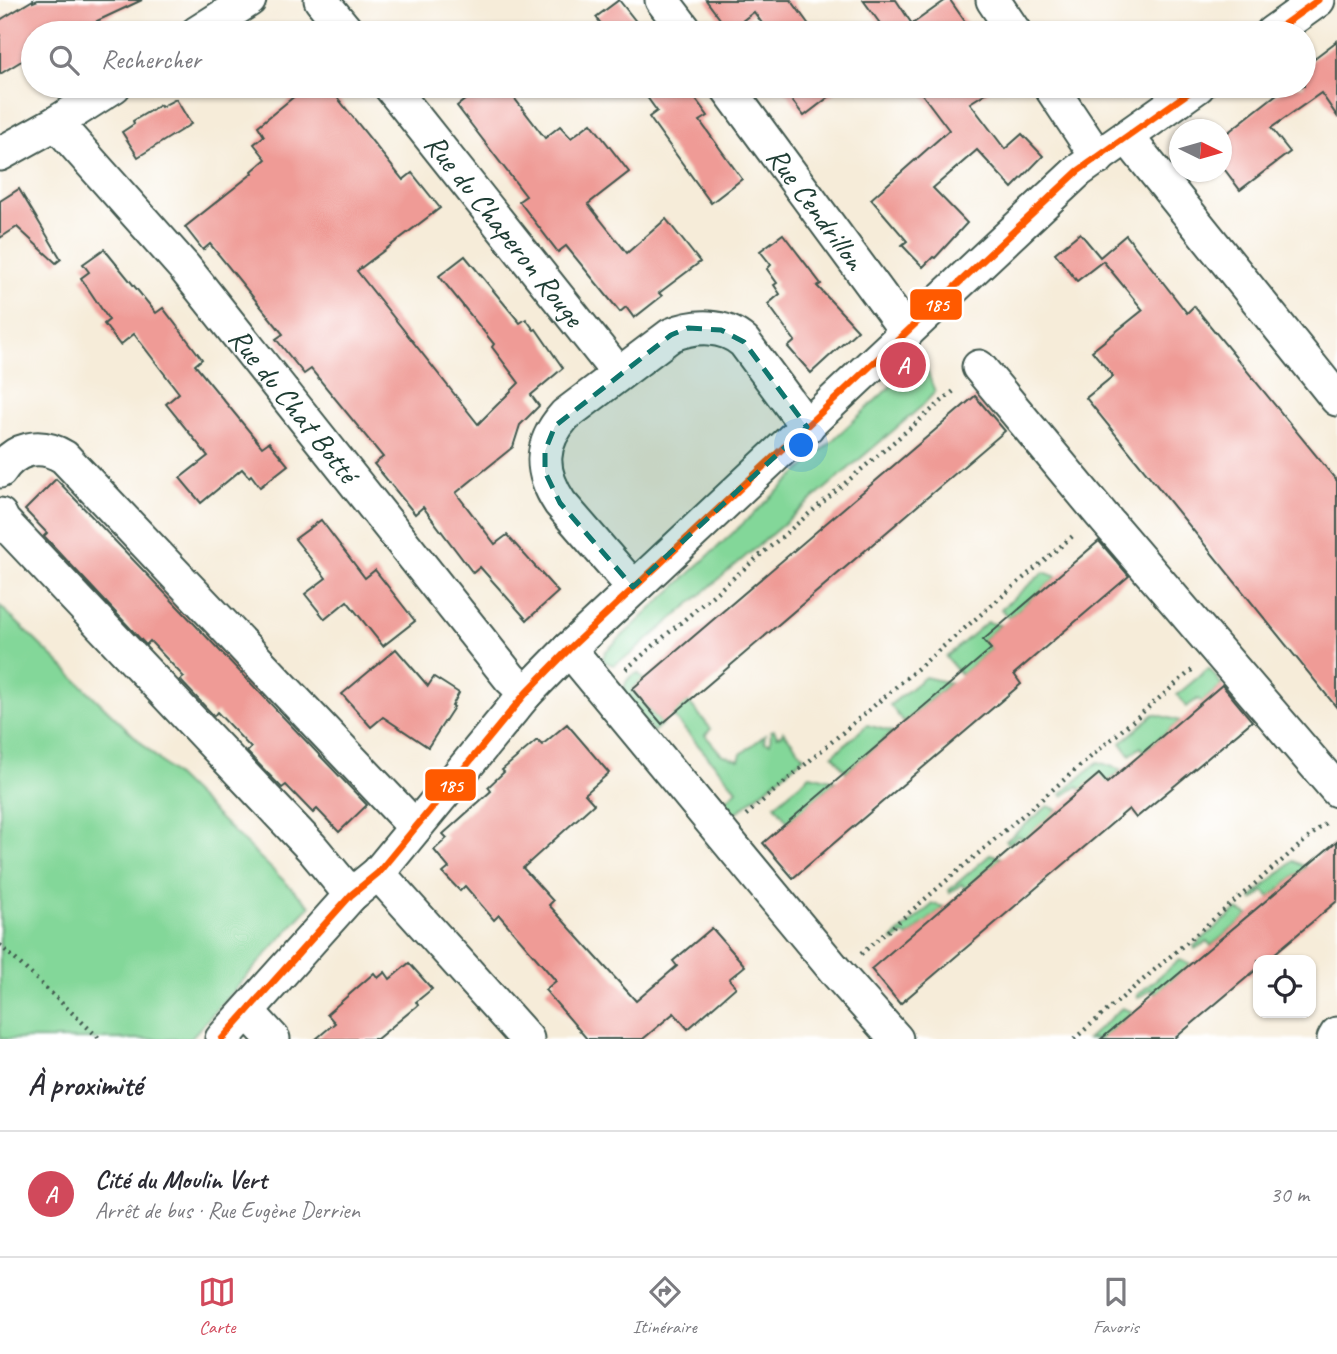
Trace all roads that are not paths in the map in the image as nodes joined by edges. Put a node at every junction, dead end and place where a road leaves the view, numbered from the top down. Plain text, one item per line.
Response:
1 (249, 0) edge
2 (321, 0) edge
3 (663, 0) edge
4 (993, 0) edge
5 (1318, 0) edge
6 (216, 21) edge
7 (338, 21) edge
8 (678, 21) edge
9 (1007, 21) edge
10 (1289, 21) edge
11 (95, 98) edge
12 (400, 98) edge
13 (735, 98) edge
14 (1058, 98) edge
15 (1181, 98) edge
16 (56, 122) junction
17 (1127, 137) junction
18 (0, 154) edge
19 (1098, 158) junction
20 (907, 332) junction
21 (979, 368) road end
22 (618, 373) junction
23 (1337, 399) edge
24 (807, 427) junction
25 (0, 471) edge
26 (0, 515) edge
27 (634, 587) junction
28 (569, 649) junction
29 (526, 693) junction
30 (1337, 790) edge
31 (415, 827) junction
32 (378, 873) junction
33 (351, 895) junction
34 (248, 1012) junction
35 (1337, 1034) edge
36 (222, 1039) edge
37 (273, 1039) edge
38 (527, 1039) edge
39 (896, 1039) edge
40 (1334, 1039) edge

1 - 6 street
2 - 7 street
3 - 8 street
4 - 9 street
5 - 10 street
11 - 16 street
12 - 22 street, Rue du Chaperon Rouge
13 - 20 street, Rue Cendrillon
14 - 19 street
15 - 17 street
16 - 18 street
16 - 29 street, Rue du Chat Botté
17 - 19 street
17 - 23 street
19 - 20 street
20 - 24 street
21 - 30 street
22 - 24 street
22 - 27 street
24 - 27 street
25 - 31 street
26 - 33 street
27 - 28 street
28 - 29 street
28 - 39 street
29 - 31 street
31 - 32 street
32 - 33 street
32 - 38 street
33 - 34 street
34 - 36 street
34 - 37 street
35 - 40 street

